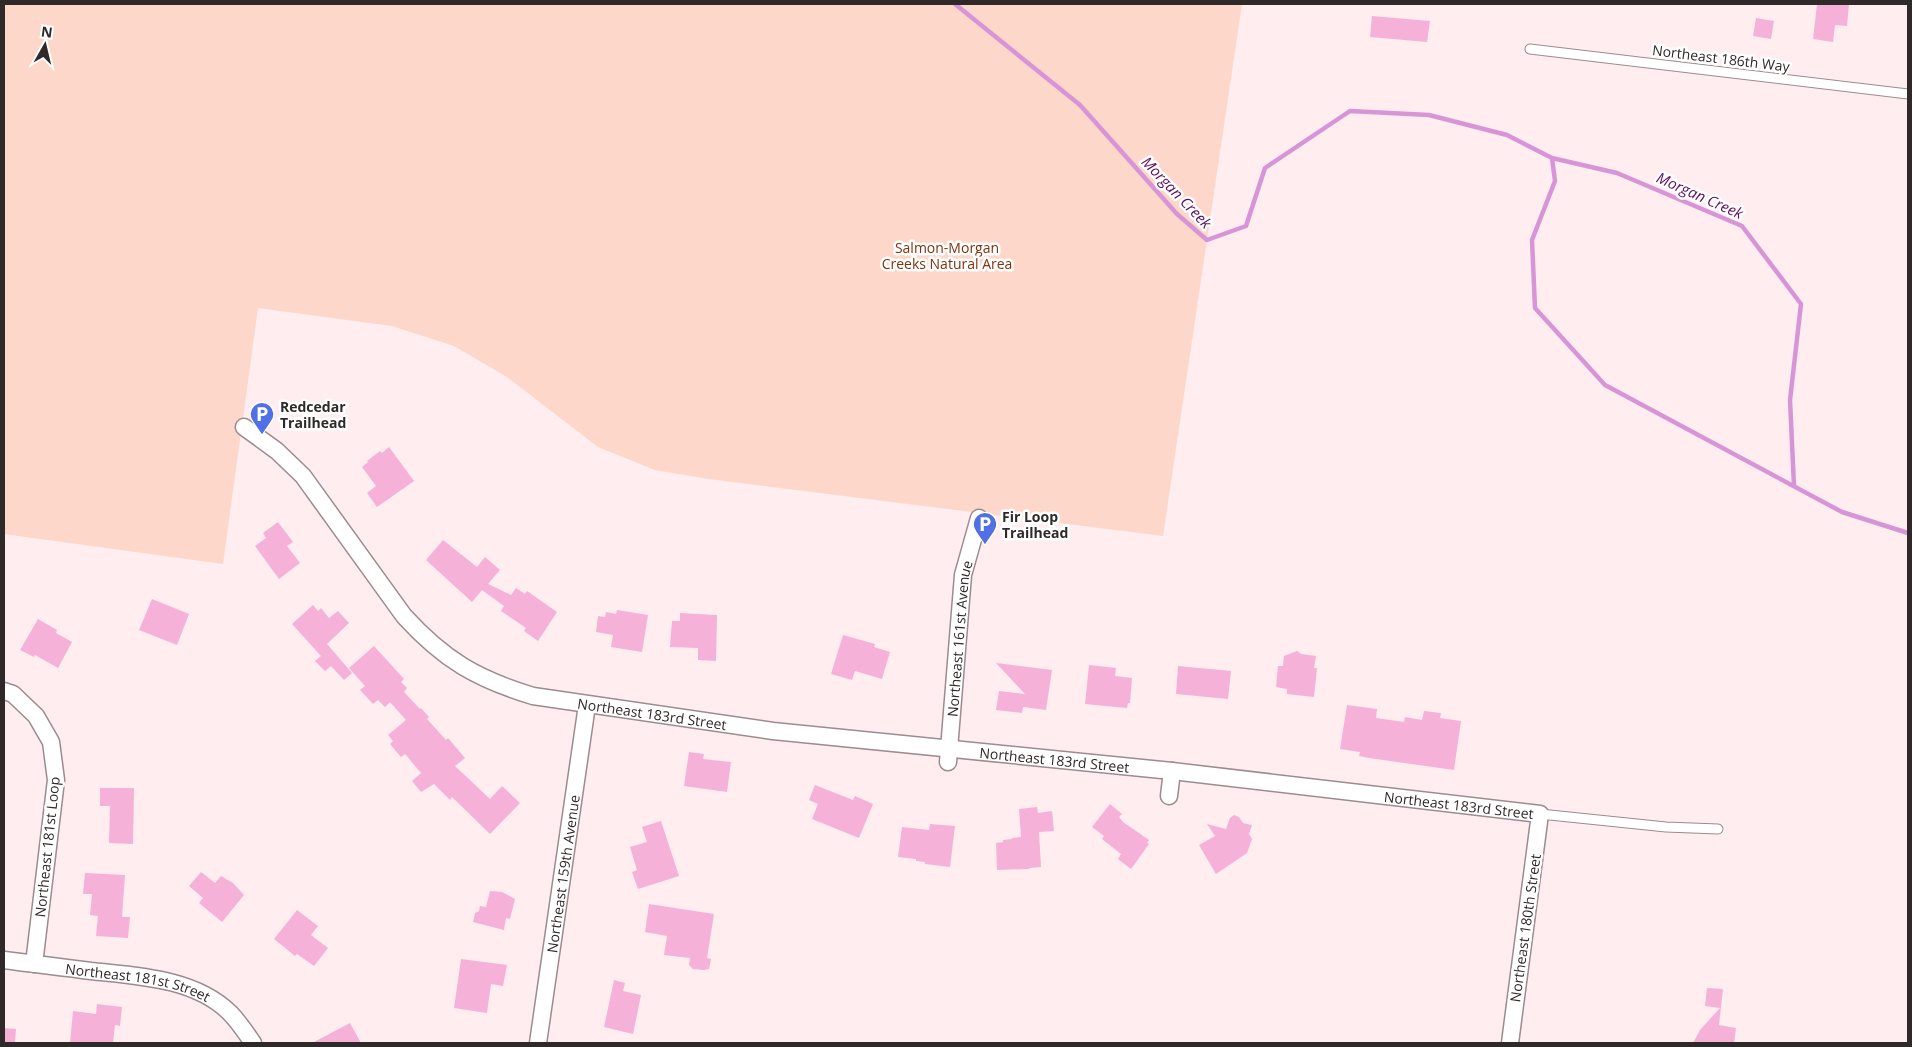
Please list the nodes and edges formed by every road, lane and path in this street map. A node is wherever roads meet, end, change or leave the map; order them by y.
1 (1530, 49) dead end
2 (1908, 94) edge
3 (244, 427) dead end
4 (979, 518) dead end
5 (4, 691) edge
6 (588, 705) junction
7 (949, 756) junction
8 (1172, 771) junction
9 (1169, 796) dead end
10 (1540, 814) junction
11 (1718, 829) dead end
12 (4, 960) edge
13 (34, 964) junction
14 (253, 1043) edge
15 (538, 1043) edge
16 (1510, 1043) edge

1 - 2 lane, Northeast 186th Way
3 - 6 street, Northeast 183rd Street
4 - 7 street, Northeast 161st Avenue
5 - 13 street, Northeast 181st Loop
6 - 7 street, Northeast 183rd Street
6 - 15 street, Northeast 159th Avenue
7 - 8 street, Northeast 183rd Street
8 - 9 street
8 - 10 street, Northeast 183rd Street
10 - 11 lane, Northeast 183rd Street
10 - 16 street, Northeast 180th Street
12 - 13 street, Northeast 181st Street
13 - 14 street, Northeast 181st Street

